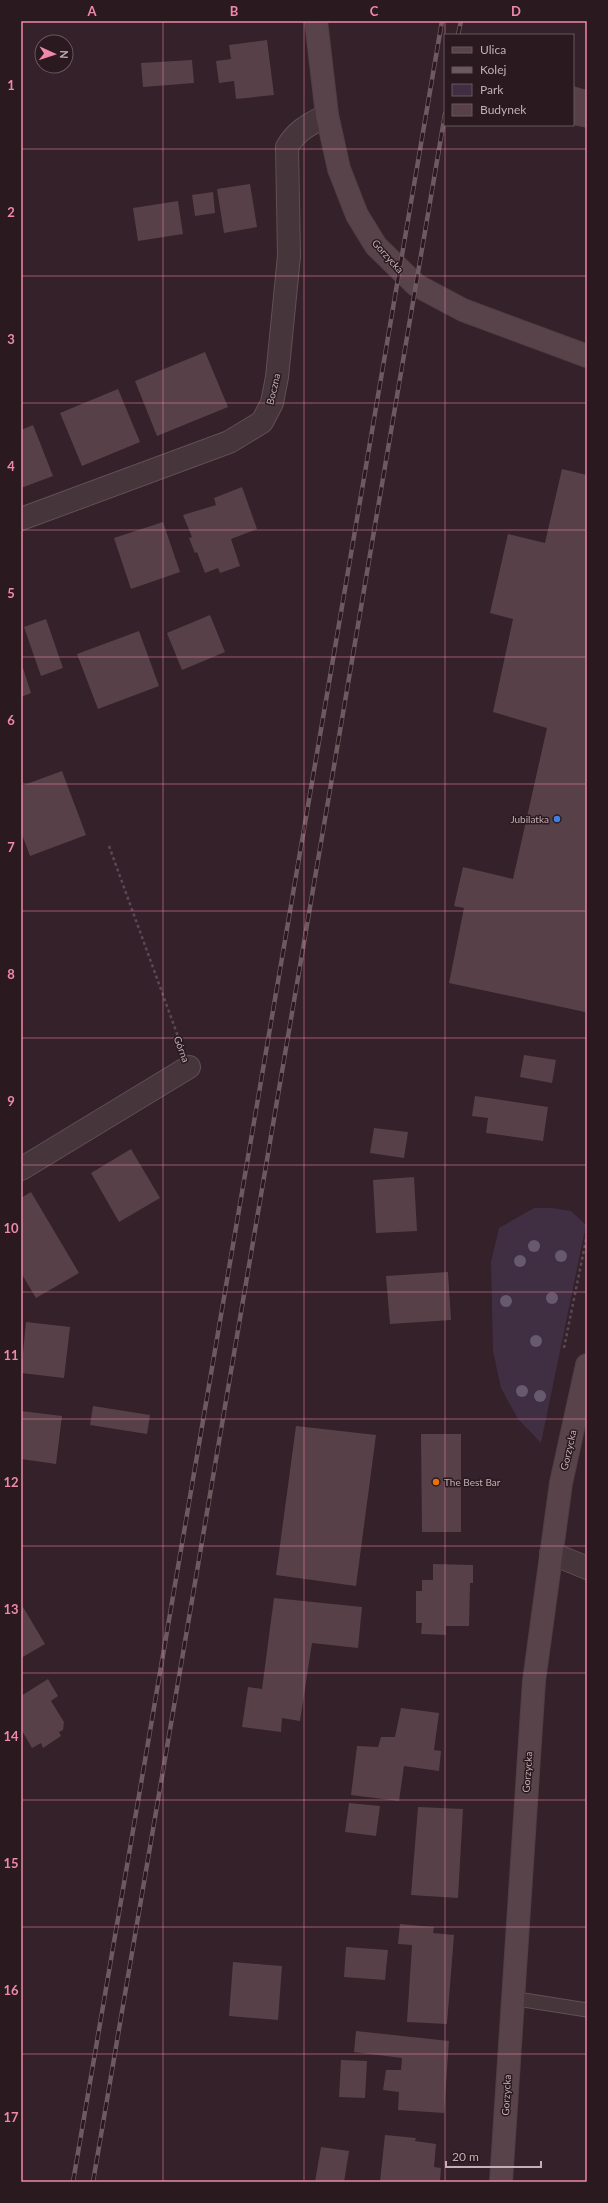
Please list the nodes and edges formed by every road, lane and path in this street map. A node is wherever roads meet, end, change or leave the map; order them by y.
1 (316, 21) edge
2 (327, 115) junction
3 (587, 356) edge
4 (21, 519) edge
5 (109, 846) dead end
6 (189, 1067) joint
7 (21, 1169) edge
8 (587, 1365) edge
9 (551, 1553) junction
10 (587, 1568) edge
11 (511, 1998) junction
12 (587, 2010) edge
13 (501, 2182) edge

1 - 2 street, Gorzycka
2 - 3 street, Gorzycka
2 - 4 street, Boczna
5 - 6 path, Górna
6 - 7 street, Górna
8 - 9 street, Gorzycka
9 - 10 street
9 - 11 street, Gorzycka
11 - 12 lane
11 - 13 street, Gorzycka

